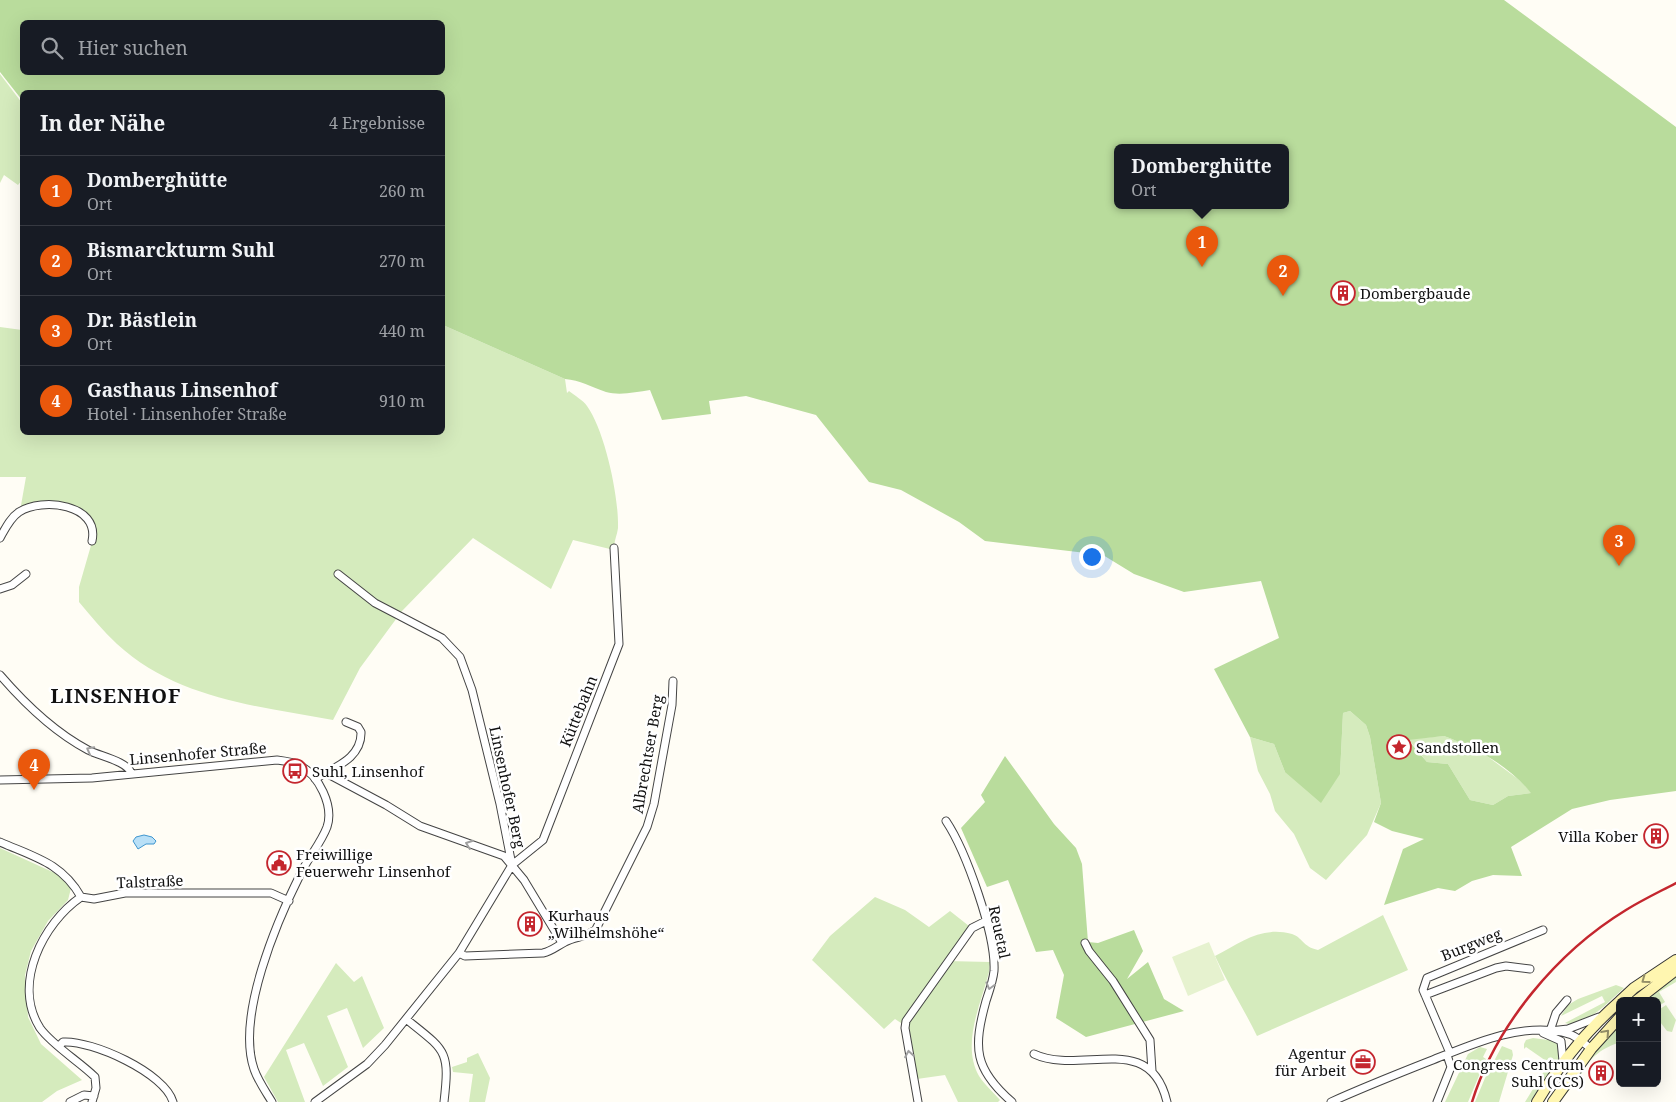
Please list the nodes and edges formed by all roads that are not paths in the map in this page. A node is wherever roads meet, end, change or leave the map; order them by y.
1 (0, 538) edge
2 (92, 541) dead end
3 (614, 548) dead end
4 (26, 574) dead end
5 (338, 574) dead end
6 (0, 589) edge
7 (0, 676) edge
8 (673, 681) dead end
9 (346, 722) dead end
10 (131, 773) junction
11 (326, 773) junction
12 (0, 780) edge
13 (316, 780) junction
14 (946, 820) dead end
15 (0, 842) edge
16 (512, 865) junction
17 (81, 897) junction
18 (289, 900) junction
19 (986, 921) junction
20 (1543, 930) dead end
21 (562, 943) junction
22 (1085, 943) dead end
23 (459, 953) junction
24 (1675, 962) edge
25 (1530, 968) dead end
26 (1425, 995) junction
27 (1624, 997) edge
28 (1640, 997) edge
29 (1566, 1000) dead end
30 (1616, 1004) edge
31 (1604, 1015) junction
32 (406, 1019) junction
33 (1616, 1022) edge
34 (1550, 1031) junction
35 (1533, 1032) junction
36 (1580, 1039) junction
37 (60, 1046) junction
38 (1592, 1049) junction
39 (1034, 1054) dead end
40 (1449, 1054) junction
41 (1564, 1061) junction
42 (1152, 1071) junction
43 (93, 1099) edge
44 (70, 1102) edge
45 (174, 1102) edge
46 (272, 1102) edge
47 (315, 1102) edge
48 (444, 1102) edge
49 (918, 1102) edge
50 (1012, 1102) edge
51 (1168, 1102) edge
52 (1331, 1102) edge
53 (1437, 1102) edge
54 (1537, 1102) edge
55 (1553, 1102) edge

1 - 2 street
3 - 16 street, Küttebahn
4 - 6 street
5 - 16 street, Linsenhofer Berg
10 -> 7 street
8 - 21 street, Albrechtser Berg
9 - 11 street
10 - 12 street, Linsenhofer Straße
10 - 13 street, Linsenhofer Straße
11 - 13 street
16 -> 11 street, Linsenhofer Berg
13 - 18 street, Linsenhofer Straße
14 - 19 street, Reuetal
15 - 17 street
16 - 21 street
16 - 23 street
17 - 18 street, Talstraße
17 - 37 street
18 - 46 street, Linsenhofer Straße
49 -> 19 street
19 -> 50 street, Reuetal
20 - 26 street, Burgweg
21 - 23 street, Albrechtser Berg
22 - 42 street
23 - 32 street
24 -> 27 main road
24 - 28 main road
25 - 26 street, Burgweg
26 - 40 street
29 - 34 street
30 - 31 main road
31 - 34 street
31 - 36 main road
32 - 47 street
32 - 48 street
38 -> 33 main road
34 - 35 street
34 - 36 street
35 - 40 street
35 - 41 street
36 - 38 street
36 - 41 main road
37 - 43 street
37 - 45 street
38 - 55 main road
39 - 42 street
40 - 52 street
40 - 53 street
41 - 54 main road
42 - 51 street
43 - 44 street

